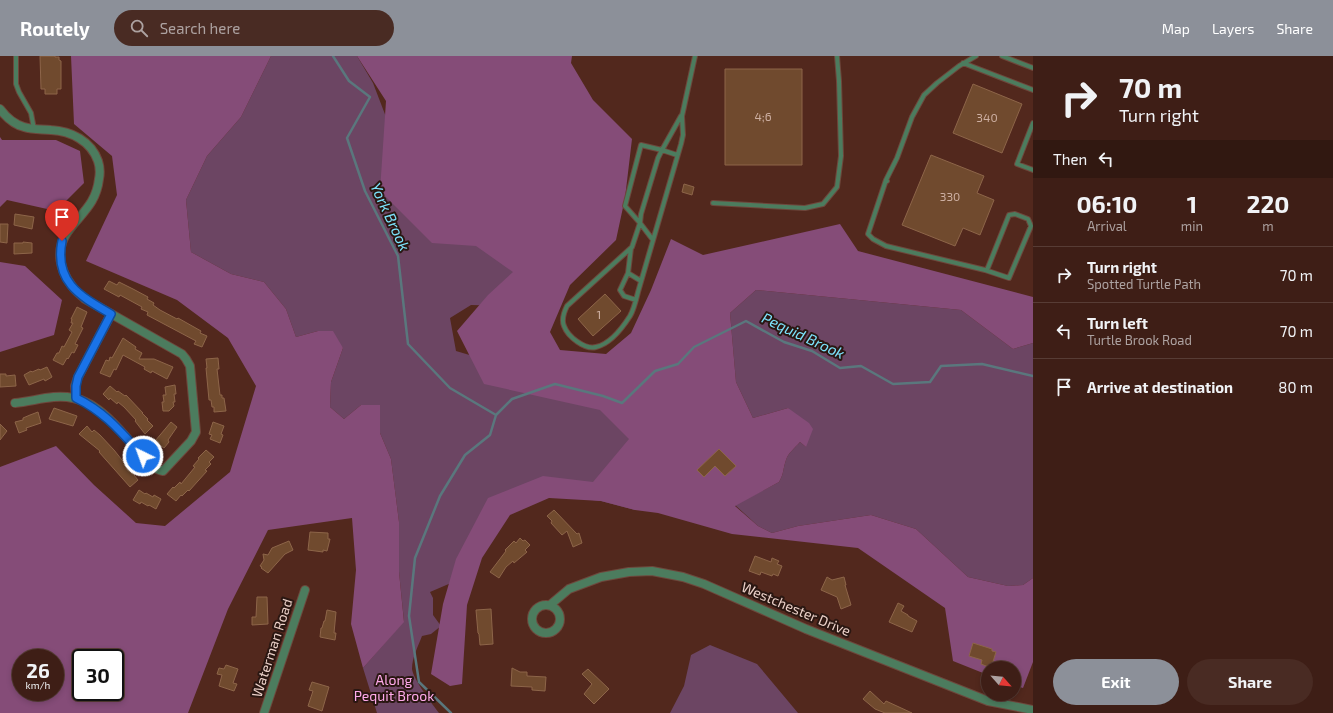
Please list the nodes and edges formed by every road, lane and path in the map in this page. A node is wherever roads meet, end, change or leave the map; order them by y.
1 (16, 56) edge
2 (695, 56) edge
3 (836, 56) edge
4 (976, 56) edge
5 (1002, 56) edge
6 (963, 64) junction
7 (1033, 68) edge
8 (1033, 90) edge
9 (0, 109) edge
10 (682, 116) junction
11 (1033, 123) edge
12 (34, 129) junction
13 (662, 150) junction
14 (678, 155) junction
15 (1033, 170) edge
16 (714, 203) dead end
17 (640, 223) junction
18 (653, 240) junction
19 (632, 247) junction
20 (987, 270) junction
21 (628, 273) junction
22 (641, 281) junction
23 (636, 300) junction
24 (111, 314) junction
25 (76, 398) junction
26 (15, 402) dead end
27 (305, 590) dead end
28 (550, 605) dead end
29 (1033, 710) edge
30 (264, 713) edge

1 - 12 lane
2 - 10 lane
3 - 16 lane
4 - 6 lane
5 - 7 lane
6 - 8 lane
6 - 20 lane
9 - 12 street
10 - 13 lane
10 - 14 lane
11 - 15 lane
12 - 24 street
13 - 14 lane
13 - 17 lane
13 - 17 lane
14 - 18 lane
17 - 18 lane
17 - 19 lane
18 - 22 lane
19 - 21 lane
19 - 23 lane
20 - 20 lane
21 - 22 lane
21 - 23 lane
22 - 23 lane
24 - 25 street
24 - 25 street
25 - 26 street
27 - 30 street, Waterman Road
28 - 29 street, Westchester Drive

